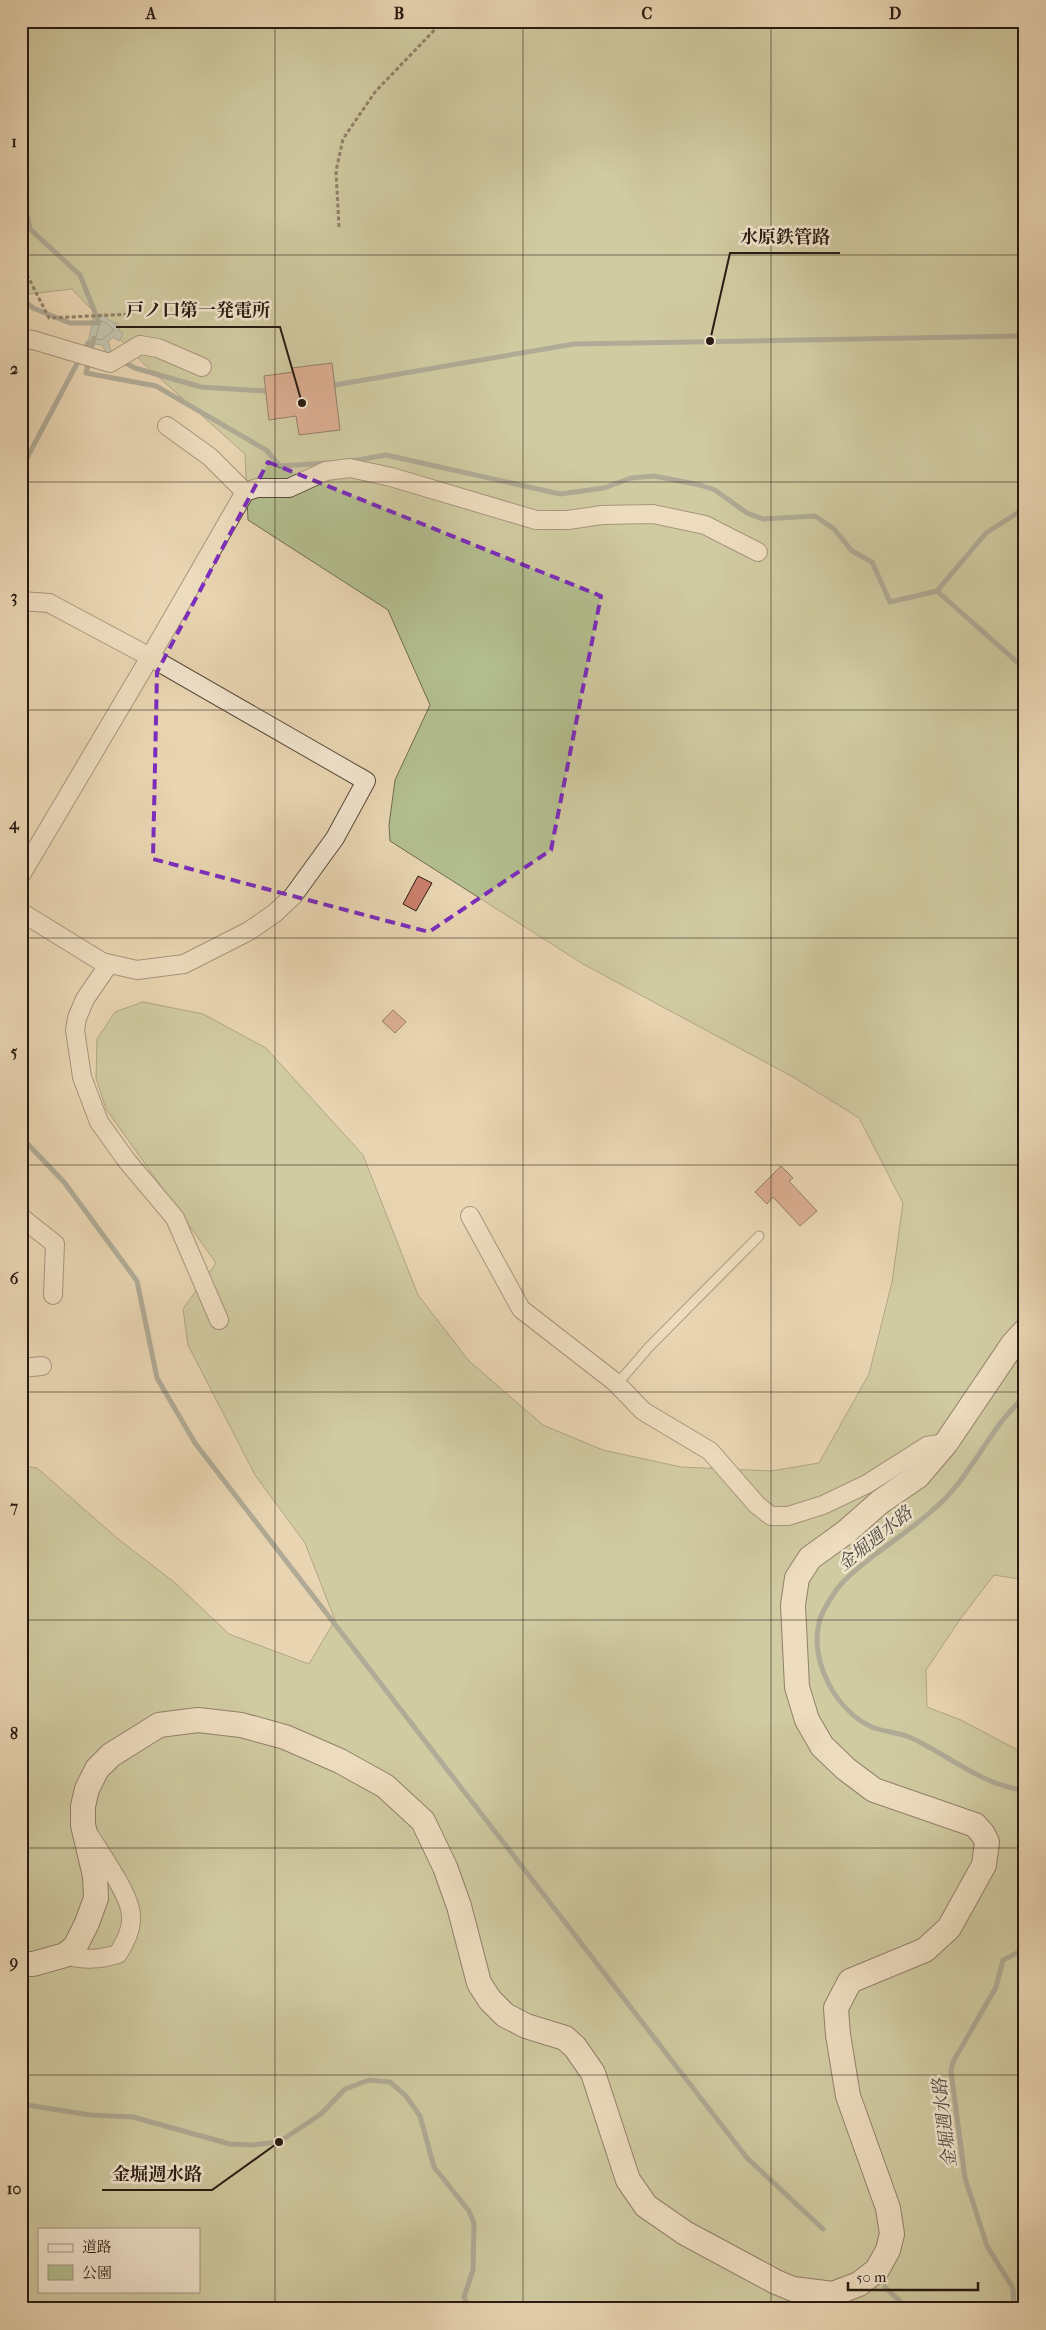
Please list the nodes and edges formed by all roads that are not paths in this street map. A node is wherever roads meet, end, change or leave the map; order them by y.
1 (21, 339) edge
2 (202, 366) dead end
3 (167, 426) dead end
4 (245, 492) junction
5 (758, 552) dead end
6 (21, 602) edge
7 (150, 657) junction
8 (21, 875) edge
9 (21, 912) edge
10 (110, 964) junction
11 (470, 1216) dead end
12 (21, 1217) edge
13 (759, 1236) dead end
14 (54, 1295) dead end
15 (219, 1320) dead end
16 (1025, 1331) edge
17 (42, 1366) dead end
18 (21, 1368) edge
19 (615, 1382) junction
20 (946, 1443) junction
21 (83, 1825) junction
22 (65, 1955) junction
23 (21, 1964) edge

1 - 2 street
3 - 4 street
4 - 5 street
4 - 7 street
6 - 7 street
7 - 8 street
7 - 10 street
9 - 10 street
10 - 15 street
11 - 19 street
12 - 14 street
13 - 19 lane
16 - 20 street
17 - 18 street
19 - 20 street
20 - 21 street
21 - 22 street
21 - 22 street
22 - 23 street

